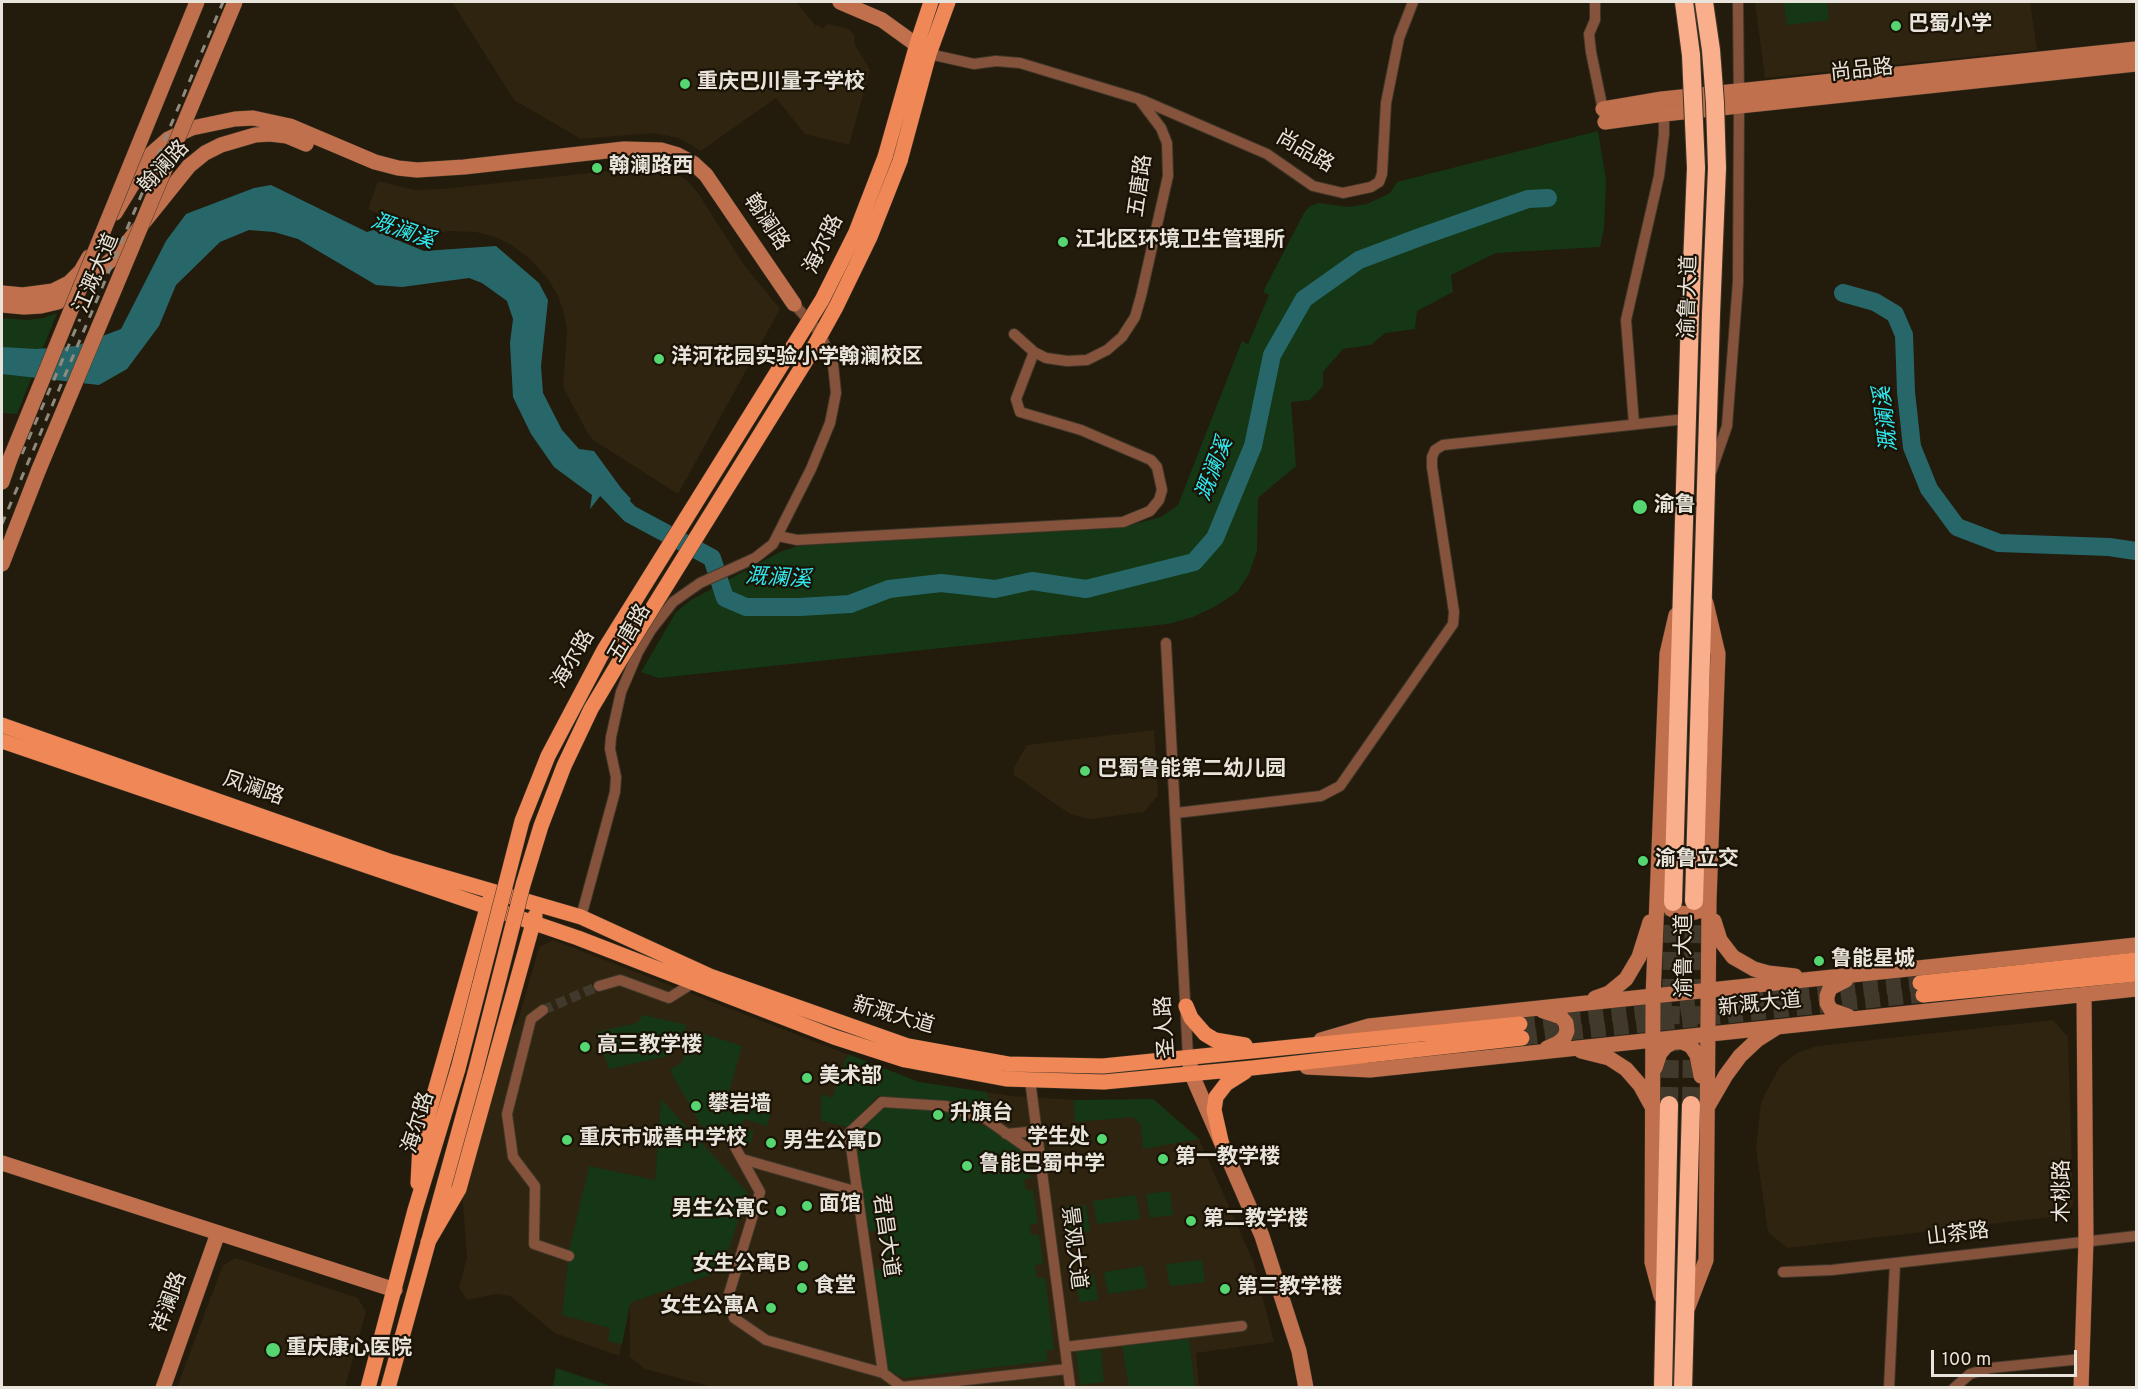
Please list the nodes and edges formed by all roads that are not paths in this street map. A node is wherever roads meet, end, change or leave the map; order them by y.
1 (198, 2) edge
2 (235, 2) edge
3 (840, 2) edge
4 (931, 2) edge
5 (948, 2) edge
6 (1413, 2) edge
7 (1595, 2) edge
8 (1684, 2) edge
9 (1704, 2) edge
10 (1738, 2) edge
11 (866, 6) edge
12 (917, 44) junction
13 (2136, 49) edge
14 (929, 54) junction
15 (2136, 64) edge
16 (1139, 99) junction
17 (1739, 99) junction
18 (1664, 114) junction
19 (1604, 115) junction
20 (893, 159) junction
21 (2, 293) edge
22 (2, 304) edge
23 (794, 304) junction
24 (1014, 334) dead end
25 (1034, 352) junction
26 (1686, 419) junction
27 (1634, 424) junction
28 (2, 482) edge
29 (1707, 484) junction
30 (778, 536) junction
31 (2, 564) edge
32 (1681, 595) junction
33 (1166, 643) dead end
34 (2, 725) edge
35 (2, 741) edge
36 (1176, 813) junction
37 (1658, 887) junction
38 (492, 890) junction
39 (1702, 901) junction
40 (1673, 902) tunnel mouth
41 (538, 904) junction
42 (487, 908) junction
43 (581, 917) junction
44 (533, 924) junction
45 (2136, 945) edge
46 (2136, 960) edge
47 (2136, 974) edge
48 (1863, 975) junction
49 (1828, 979) junction
50 (693, 983) junction
51 (599, 986) tunnel mouth
52 (2136, 989) edge
53 (1709, 992) junction
54 (2084, 994) junction
55 (1653, 997) junction
56 (1573, 1005) junction
57 (1186, 1006) junction
58 (1532, 1009) junction
59 (543, 1010) tunnel mouth
60 (1858, 1017) junction
61 (1780, 1025) junction
62 (1708, 1033) junction
63 (1652, 1039) junction
64 (1305, 1044) junction
65 (1266, 1048) junction
66 (1563, 1048) junction
67 (1538, 1051) junction
68 (1188, 1057) junction
69 (1280, 1065) junction
70 (1252, 1068) junction
71 (1192, 1075) junction
72 (1652, 1076) junction
73 (1030, 1080) junction
74 (1660, 1105) junction
75 (1699, 1107) junction
76 (1037, 1131) junction
77 (1006, 1134) junction
78 (730, 1138) dead end
79 (1221, 1141) junction
80 (1040, 1157) junction
81 (742, 1159) junction
82 (2, 1163) edge
83 (858, 1192) junction
84 (416, 1210) junction
85 (218, 1233) junction
86 (2136, 1236) edge
87 (2086, 1241) junction
88 (428, 1242) junction
89 (569, 1256) dead end
90 (1895, 1263) junction
91 (1783, 1272) dead end
92 (395, 1290) junction
93 (1242, 1326) dead end
94 (1065, 1347) junction
95 (2082, 1359) junction
96 (1067, 1369) junction
97 (883, 1373) junction
98 (1070, 1386) dead end
99 (163, 1388) edge
100 (368, 1388) edge
101 (388, 1388) edge
102 (1306, 1388) edge
103 (1663, 1388) edge
104 (1683, 1388) edge
105 (1889, 1388) edge
106 (1953, 1388) edge
107 (2081, 1388) edge

1 - 28 street, 江溉大道, bridge
2 - 31 street, 江溉大道, bridge
3 - 11 street
4 - 12 main road, 海尔路
5 - 14 main road, 海尔路
6 - 16 street, 尚品路
7 - 19 street
8 - 26 highway, 渝鲁大道, bridge
9 - 29 highway, 渝鲁大道, bridge
10 - 17 street
11 - 12 street
12 - 14 street
12 - 20 main road, 海尔路
13 - 17 street, 尚品路
14 - 16 street
14 - 20 main road, 海尔路
15 - 17 street, 尚品路
16 - 25 street, 五唐路
17 - 18 street, 尚品路
17 - 19 street, 尚品路
17 - 29 street
18 - 19 street, 尚品路
18 - 27 street
20 - 84 main road, 海尔路, bridge
20 - 88 main road, 海尔路, bridge
21 - 23 street, 翰澜路
22 - 23 street, 翰澜路
23 - 30 street, 五唐路
24 - 25 street, 五唐路
25 - 30 street
26 - 27 street
26 - 32 highway, 渝鲁大道
27 - 36 street
29 - 39 highway, 渝鲁大道
30 - 43 street, 五唐路
32 - 37 street, 渝鲁大道
32 - 40 highway, 渝鲁大道
33 - 36 street, 圣人路
34 - 38 main road, 凤澜路
35 - 42 main road, 凤澜路
36 - 57 street, 圣人路
37 - 39 street
37 - 55 street, 渝鲁大道
37 - 56 street
38 - 41 main road, 新溉大道
38 - 42 main road
39 - 49 street
39 - 53 street, 渝鲁大道
41 - 43 main road, 新溉大道
41 - 44 main road
42 - 44 main road, 新溉大道
42 - 84 main road
43 - 68 main road, 新溉大道
44 - 50 main road, 新溉大道
44 - 88 main road
45 - 48 street, 新溉大道
46 - 47 main road
48 - 49 street, 新溉大道
48 - 60 street
49 - 53 street, 新溉大道
50 - 51 street
50 - 73 main road, 新溉大道
52 - 54 street, 新溉大道
53 - 55 street, 新溉大道
53 - 62 street, 渝鲁大道
54 - 60 street, 新溉大道
54 - 87 street, 木桃路
55 - 56 street, 新溉大道
55 - 63 street, 渝鲁大道
56 - 58 street, 新溉大道
57 - 65 main road
57 - 68 street, 圣人路
58 - 64 street, 新溉大道
58 - 67 street
59 - 89 street
60 - 61 street, 新溉大道
61 - 62 street, 新溉大道
61 - 75 street
62 - 63 street, 新溉大道
62 - 75 street, 渝鲁大道
63 - 66 street, 新溉大道
63 - 72 street, 渝鲁大道
64 - 65 main road, 新溉大道
64 - 69 main road, 新溉大道
65 - 68 main road, 新溉大道
66 - 67 street, 新溉大道
66 - 74 street
67 - 69 street, 新溉大道
68 - 71 street, 圣人路
69 - 70 main road, 新溉大道
70 - 71 main road, 新溉大道
70 - 79 main road
71 - 73 main road, 新溉大道
71 - 79 street, 圣人路
72 - 74 street, 渝鲁大道
72 - 75 street
73 - 76 street, 景观大道
74 - 103 highway, 渝鲁大道
75 - 104 highway, 渝鲁大道
76 - 77 street
76 - 80 street, 景观大道
77 - 80 street, 君昌大道
77 - 83 street, 君昌大道
78 - 81 street
79 - 102 street, 圣人路
80 - 94 street, 景观大道
81 - 83 street
81 - 97 street
82 - 85 street
83 - 97 street, 君昌大道
84 - 92 main road, 海尔路
85 - 92 street
85 - 99 street, 祥澜路
86 - 87 street, 山茶路
87 - 90 street, 山茶路
87 - 95 street, 木桃路
88 - 101 main road, 海尔路
90 - 91 street, 山茶路
90 - 105 street
92 - 100 main road, 海尔路
93 - 94 street
94 - 96 street, 景观大道
95 - 106 street
95 - 107 street, 木桃路
96 - 97 street
96 - 98 street, 景观大道

